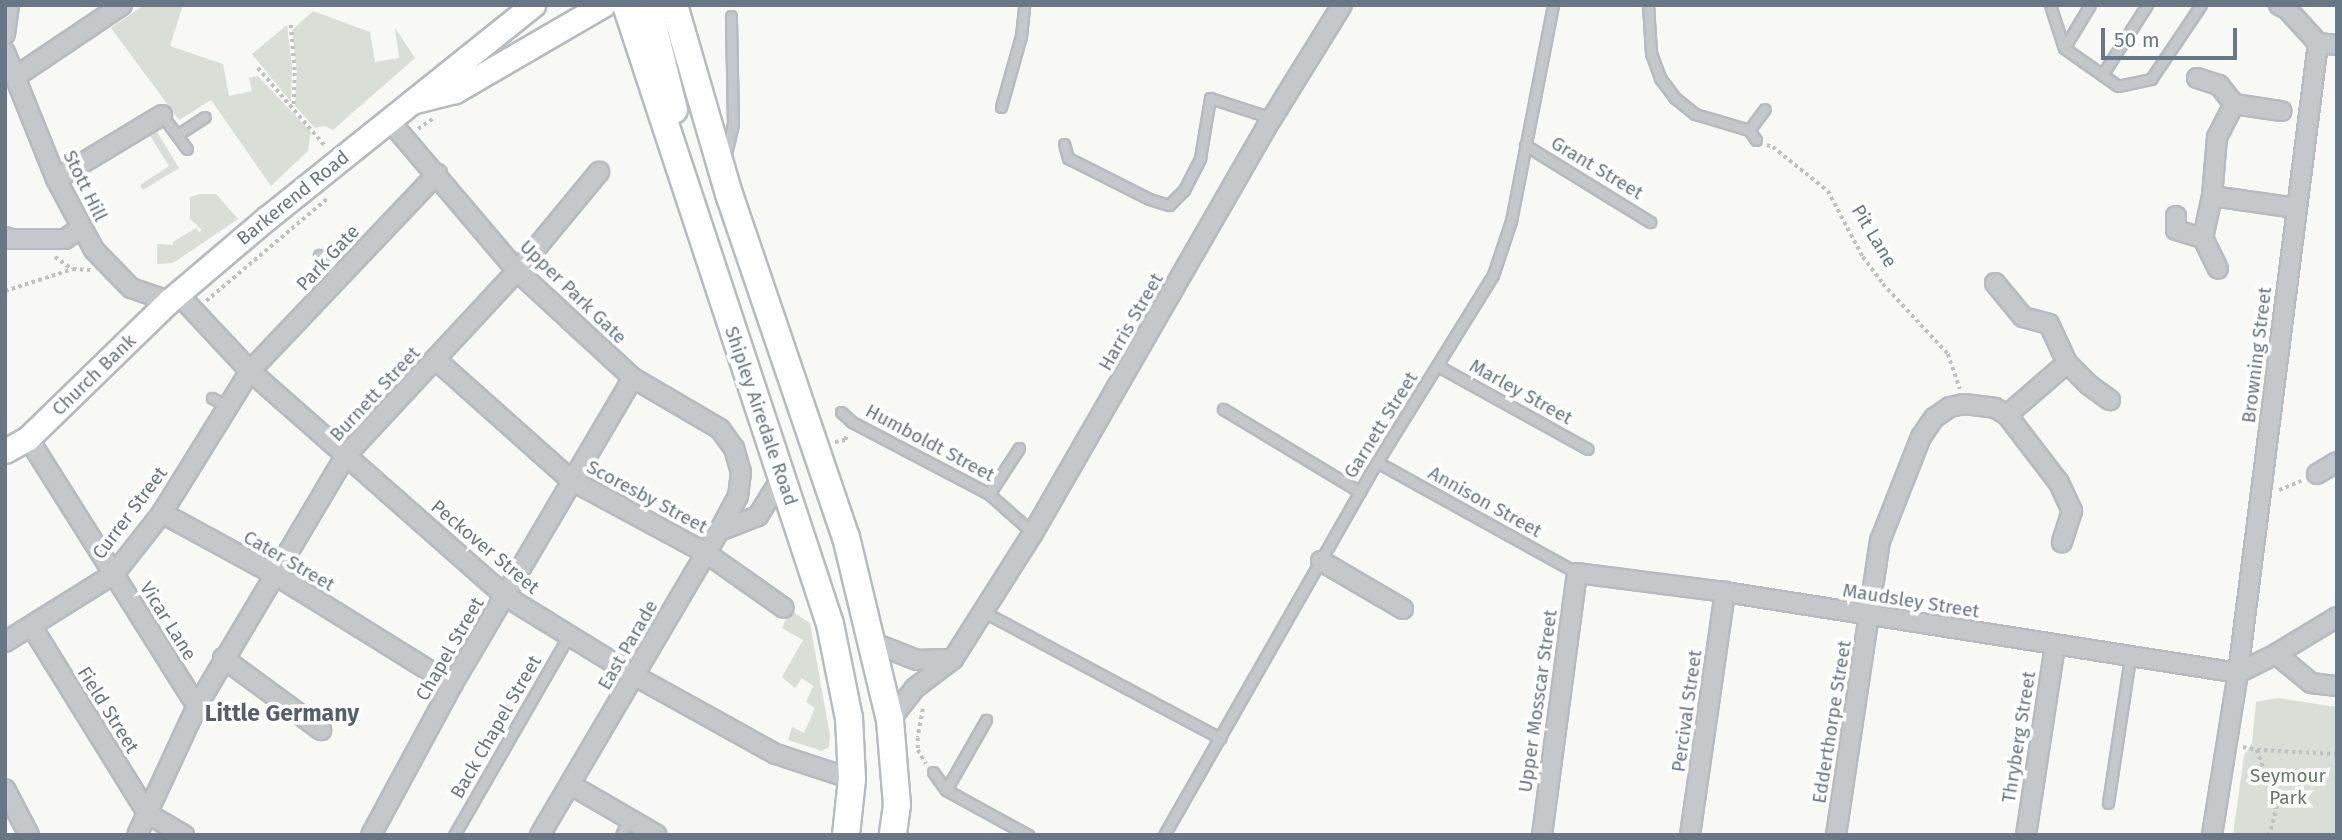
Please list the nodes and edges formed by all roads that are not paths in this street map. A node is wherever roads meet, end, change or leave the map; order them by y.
1 (9, 5) edge
2 (122, 5) edge
3 (603, 5) edge
4 (626, 5) edge
5 (648, 5) edge
6 (674, 5) edge
7 (1024, 5) edge
8 (1342, 5) edge
9 (1553, 5) edge
10 (1648, 5) edge
11 (2050, 5) edge
12 (2090, 5) edge
13 (2147, 5) edge
14 (2201, 5) edge
15 (2285, 6) edge
16 (523, 7) edge
17 (730, 16) dead end
18 (5, 34) edge
19 (2318, 43) junction
20 (2337, 45) edge
21 (2064, 48) junction
22 (5, 52) edge
23 (2102, 75) junction
24 (15, 77) junction
25 (2197, 78) dead end
26 (408, 103) junction
27 (2234, 104) junction
28 (1001, 107) dead end
29 (1765, 109) dead end
30 (2281, 111) dead end
31 (162, 115) joint
32 (205, 117) dead end
33 (1272, 118) junction
34 (389, 120) junction
35 (1749, 130) junction
36 (177, 135) junction
37 (1756, 140) road end
38 (1064, 144) dead end
39 (1525, 145) junction
40 (187, 149) dead end
41 (722, 171) junction
42 (599, 172) dead end
43 (437, 174) junction
44 (57, 179) junction
45 (2212, 196) junction
46 (2296, 208) junction
47 (2176, 215) dead end
48 (1650, 222) dead end
49 (81, 228) junction
50 (5, 237) edge
51 (2203, 238) junction
52 (705, 248) junction
53 (319, 255) dead end
54 (2218, 269) dead end
55 (517, 271) junction
56 (339, 278) junction
57 (1994, 283) dead end
58 (174, 298) junction
59 (435, 359) junction
60 (2067, 363) junction
61 (1438, 366) junction
62 (250, 371) junction
63 (633, 379) junction
64 (2110, 400) dead end
65 (1223, 410) dead end
66 (841, 412) dead end
67 (2007, 415) junction
68 (28, 438) junction
69 (1019, 448) dead end
70 (1588, 449) dead end
71 (5, 451) edge
72 (346, 455) junction
73 (1377, 462) junction
74 (2337, 462) edge
75 (741, 472) joint
76 (2317, 474) road end
77 (782, 477) junction
78 (571, 480) junction
79 (1360, 492) junction
80 (989, 494) junction
81 (162, 513) junction
82 (719, 531) junction
83 (1034, 533) junction
84 (2062, 542) dead end
85 (706, 553) junction
86 (1321, 561) junction
87 (1577, 573) junction
88 (114, 574) junction
89 (274, 574) junction
90 (1725, 593) junction
91 (505, 596) junction
92 (784, 608) dead end
93 (1403, 609) dead end
94 (984, 612) junction
95 (1870, 615) junction
96 (2337, 617) edge
97 (32, 627) junction
98 (568, 637) junction
99 (5, 642) edge
100 (871, 642) junction
101 (2054, 645) junction
102 (2276, 654) junction
103 (223, 658) junction
104 (2130, 658) junction
105 (953, 659) junction
106 (2238, 673) junction
107 (635, 676) junction
108 (2337, 687) edge
109 (450, 690) junction
110 (197, 706) junction
111 (890, 720) junction
112 (986, 720) dead end
113 (321, 730) dead end
114 (1220, 738) junction
115 (933, 772) road end
116 (852, 779) junction
117 (571, 785) junction
118 (5, 789) edge
119 (946, 790) junction
120 (2108, 803) dead end
121 (897, 805) junction
122 (148, 814) junction
123 (629, 818) junction
124 (1017, 832) edge
125 (29, 835) edge
126 (137, 835) edge
127 (184, 835) edge
128 (371, 835) edge
129 (454, 835) edge
130 (540, 835) edge
131 (621, 835) edge
132 (657, 835) edge
133 (846, 835) edge
134 (894, 835) edge
135 (906, 835) edge
136 (1028, 835) edge
137 (1164, 835) edge
138 (1542, 835) edge
139 (1690, 835) edge
140 (1836, 835) edge
141 (2026, 835) edge
142 (2212, 835) edge

1 - 18 street
2 - 24 street
3 - 26 street, Barkerend Road
4 - 52 main road, Shipley Airedale Road
5 - 52 main road
6 - 41 main road, Shipley Airedale Road
7 - 28 lane
8 - 33 street, Harris Street
9 - 39 lane, Garnett Street
10 - 35 lane
11 - 21 lane
12 - 21 lane
13 - 23 lane
14 - 23 lane
15 - 19 street
16 - 26 street, Barkerend Road
17 - 41 lane
19 - 20 street
19 - 46 street, Browning Street
21 - 23 lane
22 - 24 street, Stott Hill
24 - 44 street, Stott Hill
25 - 27 street
26 - 34 street, Barkerend Road
27 - 30 street
27 - 45 street
29 - 35 lane
31 - 36 lane
31 - 44 street
32 - 36 lane
33 - 38 lane
33 - 83 street, Harris Street
34 - 43 street, Upper Park Gate
34 - 58 street, Barkerend Road
35 - 37 lane
36 - 40 lane
39 - 48 lane, Grant Street
39 - 61 lane, Garnett Street
41 - 100 main road, Shipley Airedale Road
42 - 55 street, Burnett Street
43 - 55 street, Upper Park Gate
43 - 56 street, Park Gate
44 - 49 street, Stott Hill
45 - 46 street
45 - 51 street
46 - 106 street, Browning Street
47 - 51 street
49 - 50 street
49 - 58 street, Stott Hill
51 - 54 street
52 - 77 main road, Shipley Airedale Road
53 - 56 lane
55 - 59 street, Burnett Street
55 - 63 street, Upper Park Gate
56 - 62 street, Park Gate
57 - 60 street
58 - 62 street, Peckover Street
58 - 68 street, Church Bank
59 - 72 street, Burnett Street
59 - 78 street, Scoresby Street
60 - 64 street
60 - 67 street
61 - 70 lane, Marley Street
61 - 73 lane, Garnett Street
62 - 72 street, Peckover Street
62 - 81 street, Currer Street
63 - 75 street, Upper Park Gate
63 - 78 street, Chapel Street
65 - 79 lane
66 - 80 lane, Humboldt Street
67 - 84 street
67 - 95 street, Edderthorpe Street
68 - 71 street, Church Bank
68 - 88 street, Vicar Lane
69 - 80 lane
72 - 89 street, Burnett Street
72 - 91 street, Peckover Street
73 - 79 lane, Garnett Street
73 - 87 lane, Annison Street
74 - 76 street
75 - 82 street, East Parade
77 - 82 street
77 - 116 main road, Shipley Airedale Road
78 - 85 street, Scoresby Street
78 - 91 street, Chapel Street
79 - 86 lane, Garnett Street
80 - 83 lane, Humboldt Street
81 - 88 street, Currer Street
81 - 89 street, Cater Street
82 - 85 street, East Parade
83 - 94 street, Harris Street
85 - 92 street, Scoresby Street
85 - 107 street, East Parade
86 - 93 street
86 - 114 lane, Garnett Street
87 - 90 street, Maudsley Street
87 - 138 street, Upper Mosscar Street
88 - 97 street, Currer Street
88 - 110 street, Vicar Lane
89 - 103 street, Burnett Street
89 - 109 street, Cater Street
90 - 95 street, Maudsley Street
90 - 139 street, Percival Street
91 - 98 street, Peckover Street
91 - 109 street, Chapel Street
94 - 105 street, Harris Street
94 - 114 lane
95 - 101 street, Maudsley Street
95 - 140 street, Edderthorpe Street
96 - 102 street
97 - 99 street, Currer Street
97 - 122 street, Field Street
98 - 107 street, Peckover Street
98 - 129 lane, Back Chapel Street
100 - 105 street
100 - 111 main road, Shipley Airedale Road
101 - 104 street, Maudsley Street
101 - 141 street, Thryberg Street
102 - 106 street
102 - 108 street
103 - 110 street, Burnett Street
103 - 113 street
104 - 106 street, Maudsley Street
104 - 120 lane
105 - 111 street, Harris Street
106 - 142 street, Browning Street
107 - 116 street, Peckover Street
107 - 117 street, East Parade
109 - 128 street, Chapel Street
110 - 122 street
111 - 121 main road, Shipley Airedale Road
112 - 119 lane
114 - 137 lane, Garnett Street
115 - 119 lane
116 - 133 main road, Shipley Airedale Road
117 - 123 street
117 - 130 street, East Parade
118 - 125 street
119 - 124 lane
121 - 134 main road, Shipley Airedale Road
121 - 135 main road
122 - 126 street
122 - 127 street
123 - 131 lane
123 - 132 street
124 - 136 lane

